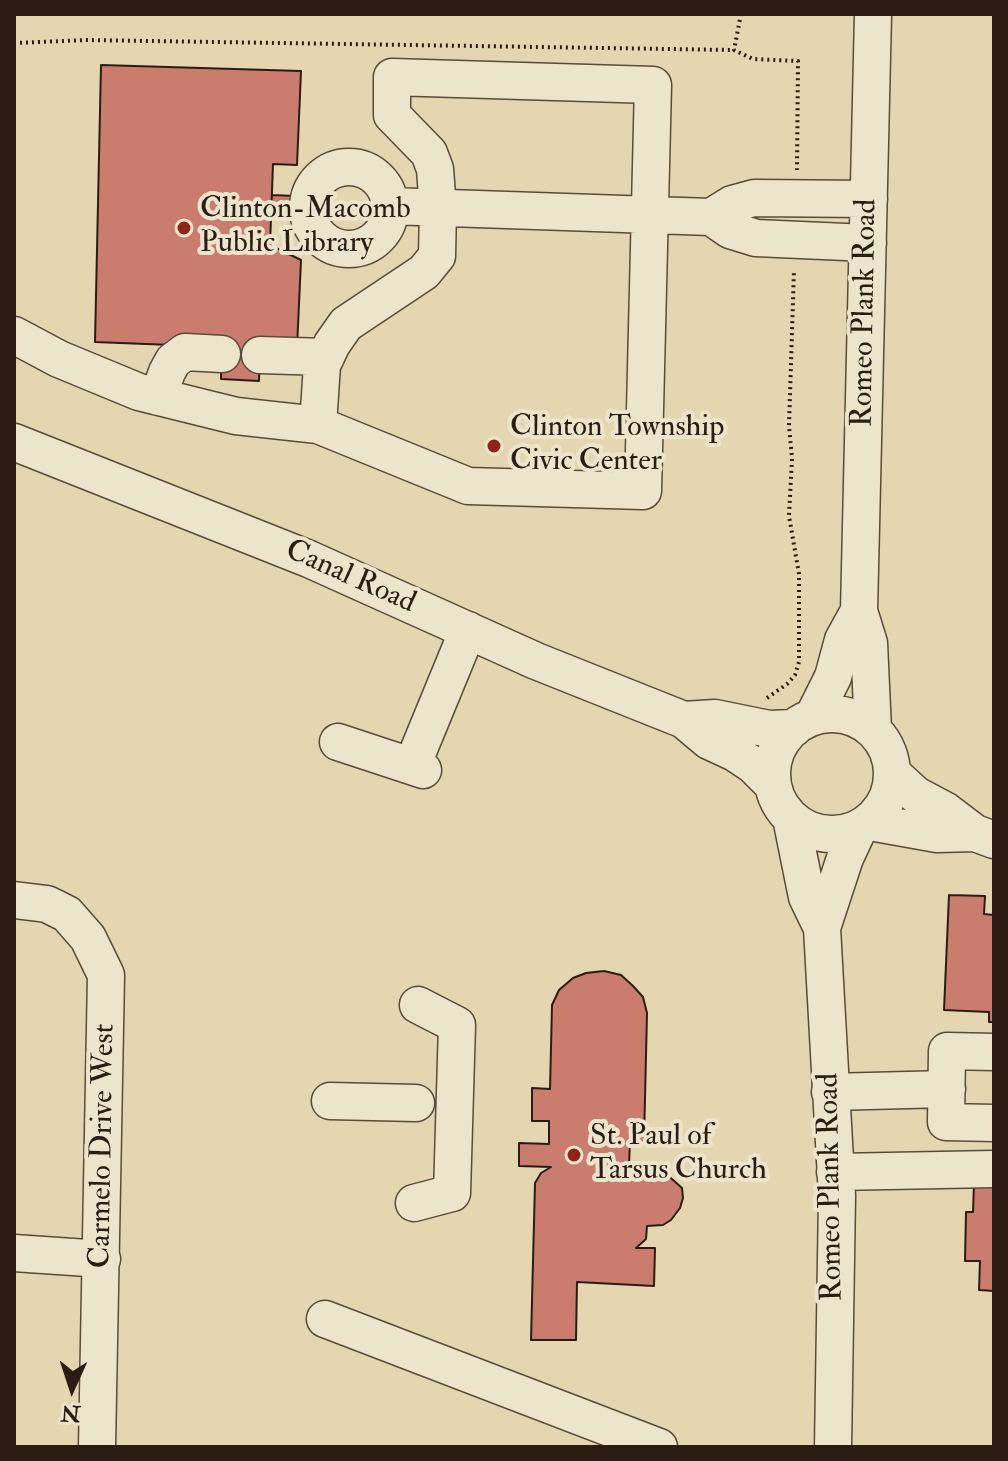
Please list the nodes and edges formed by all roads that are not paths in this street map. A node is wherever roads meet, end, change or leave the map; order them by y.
1 (873, 14) edge
2 (869, 199) junction
3 (390, 206) dead end
4 (438, 209) junction
5 (650, 216) junction
6 (711, 217) junction
7 (868, 243) junction
8 (14, 335) edge
9 (222, 354) dead end
10 (260, 355) dead end
11 (326, 357) junction
12 (158, 397) junction
13 (318, 425) junction
14 (14, 442) edge
15 (859, 611) junction
16 (468, 630) junction
17 (684, 720) junction
18 (804, 723) junction
19 (873, 730) junction
20 (338, 742) dead end
21 (892, 773) junction
22 (773, 785) junction
23 (791, 818) junction
24 (864, 825) junction
25 (984, 837) edge
26 (14, 900) edge
27 (822, 928) junction
28 (418, 1005) dead end
29 (994, 1052) edge
30 (947, 1089) junction
31 (830, 1092) junction
32 (330, 1101) dead end
33 (416, 1103) dead end
34 (994, 1123) edge
35 (994, 1169) edge
36 (835, 1172) junction
37 (414, 1203) dead end
38 (14, 1253) edge
39 (102, 1259) junction
40 (325, 1319) dead end
41 (97, 1447) edge
42 (659, 1447) edge
43 (833, 1447) edge

1 - 2 street, Romeo Plank Road
2 - 6 street
2 - 7 street, Romeo Plank Road
3 - 4 street
4 - 5 street
4 - 5 street
4 - 11 street
5 - 6 street
5 - 13 street
6 - 7 street
7 - 15 street, Romeo Plank Road
8 - 12 street
9 - 12 street
10 - 11 street
11 - 13 street
12 - 13 street
14 - 16 street, Canal Road
15 - 18 street, Romeo Plank Road
15 - 19 street, Romeo Plank Road
16 - 17 street, Canal Road
16 - 20 street
17 - 18 street, Canal Road
17 - 22 street, Canal Road
18 - 19 street
18 - 22 street
19 - 21 street
21 - 24 street
21 - 25 street
22 - 23 street
23 - 24 street
23 - 27 street, Romeo Plank Road
24 - 25 street
24 - 27 street, Romeo Plank Road
26 - 39 street, Carmelo Drive West
27 - 31 street, Romeo Plank Road
28 - 37 street
29 - 30 street
30 - 31 street
30 - 34 street
31 - 36 street, Romeo Plank Road
32 - 33 street
35 - 36 street
36 - 43 street, Romeo Plank Road
38 - 39 street
39 - 41 street, Carmelo Drive West
40 - 42 street

